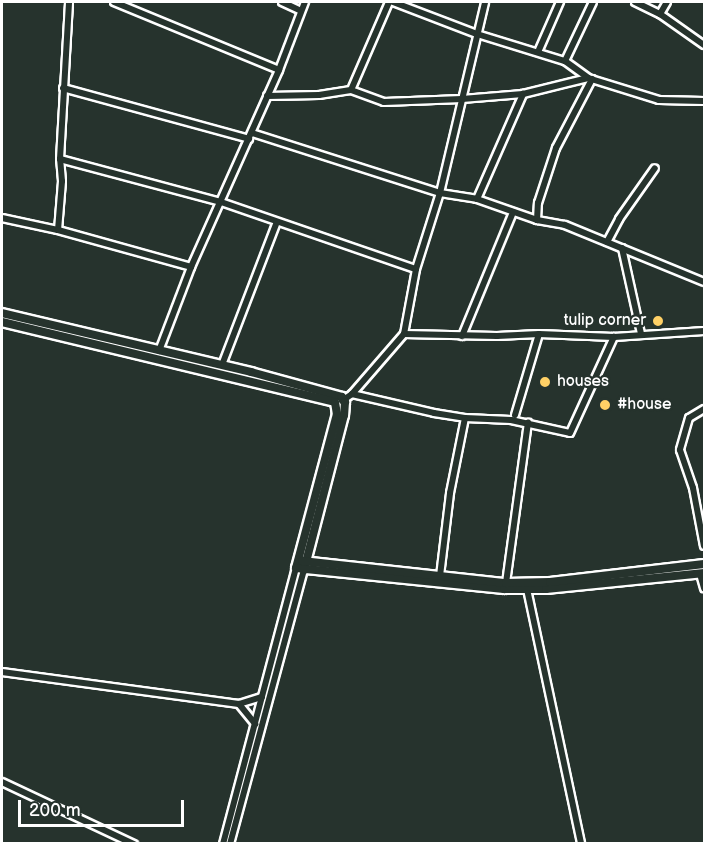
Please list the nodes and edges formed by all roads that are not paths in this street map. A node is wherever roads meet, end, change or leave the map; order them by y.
1 (69, 2) edge
2 (114, 2) edge
3 (282, 2) edge
4 (305, 2) edge
5 (391, 2) edge
6 (485, 2) edge
7 (560, 2) edge
8 (593, 2) edge
9 (636, 2) edge
10 (667, 2) edge
11 (301, 11) junction
12 (660, 14) junction
13 (477, 34) junction
14 (705, 45) edge
15 (538, 52) junction
16 (565, 61) junction
17 (279, 70) junction
18 (590, 79) junction
19 (63, 88) junction
20 (351, 90) junction
21 (523, 94) junction
22 (267, 96) junction
23 (462, 99) junction
24 (705, 101) edge
25 (251, 136) junction
26 (60, 159) junction
27 (655, 168) dead end
28 (440, 193) junction
29 (477, 200) junction
30 (221, 202) junction
31 (513, 212) junction
32 (2, 218) edge
33 (537, 220) junction
34 (277, 222) junction
35 (58, 230) junction
36 (607, 242) junction
37 (621, 248) junction
38 (191, 267) junction
39 (416, 269) junction
40 (705, 282) edge
41 (2, 313) edge
42 (2, 322) edge
43 (705, 332) edge
44 (404, 334) junction
45 (539, 334) junction
46 (641, 334) junction
47 (462, 336) junction
48 (615, 337) junction
49 (159, 351) junction
50 (177, 359) junction
51 (222, 365) junction
52 (344, 400) junction
53 (705, 409) edge
54 (514, 415) dead end
55 (465, 418) junction
56 (528, 423) junction
57 (705, 546) edge
58 (705, 564) edge
59 (301, 565) junction
60 (703, 573) edge
61 (440, 576) junction
62 (506, 583) junction
63 (705, 588) edge
64 (527, 589) junction
65 (2, 672) edge
66 (262, 697) junction
67 (238, 704) junction
68 (255, 724) junction
69 (2, 782) edge
70 (134, 843) edge
71 (223, 843) edge
72 (230, 843) edge
73 (580, 843) edge

1 - 19 street
2 - 17 street
3 - 11 street
4 - 11 street
5 - 13 street
5 - 20 street
6 - 13 street
7 - 15 street
8 - 16 street
9 - 12 street
10 - 12 street
11 - 17 street
12 - 14 street
13 - 15 street
13 - 23 street
15 - 16 street
16 - 18 street
17 - 22 street
18 - 21 street
18 - 24 street
18 - 33 street
19 - 25 street
19 - 26 street
20 - 22 street
20 - 23 street
21 - 23 street
21 - 29 street
22 - 25 street
23 - 28 street
25 - 28 street
25 - 30 street
26 - 30 street
26 - 35 street
27 - 36 street
28 - 29 street
28 - 39 street
29 - 31 street
30 - 34 street
30 - 38 street
31 - 33 street
31 - 47 street
32 - 35 street
33 - 36 street
34 - 39 street
34 - 51 street
35 - 38 street
36 - 37 street
37 - 40 street
37 - 46 street
38 - 49 street
39 - 44 street
41 - 49 street
42 - 50 street
43 - 46 street
44 - 47 street
44 - 52 street
45 - 47 street
45 - 48 street
45 - 54 street
46 - 48 street
48 - 56 street
49 - 50 street
50 - 51 street
50 - 52 street
51 - 52 street
52 - 55 street
52 - 59 street
53 - 57 street
55 - 56 street
55 - 61 street
56 - 62 street
58 - 62 street
59 - 61 street
59 - 64 street
59 - 66 street
59 - 72 street
60 - 63 street
60 - 64 street
61 - 62 street
64 - 73 street
65 - 67 street
66 - 67 street
66 - 68 street
67 - 68 street
68 - 71 street
69 - 70 street

